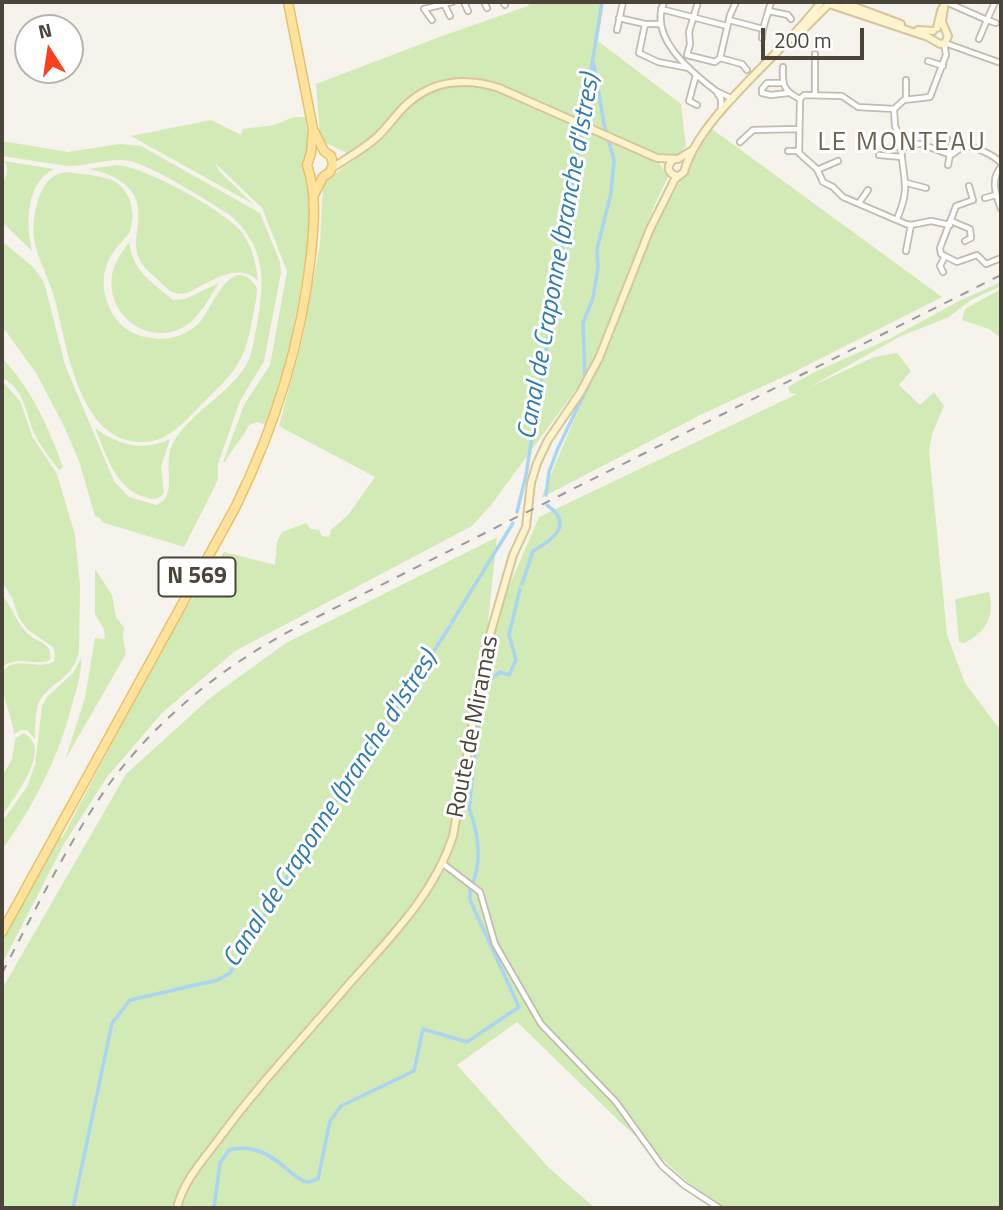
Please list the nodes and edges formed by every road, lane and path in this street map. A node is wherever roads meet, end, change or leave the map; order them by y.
1 (288, 2) edge
2 (452, 2) edge
3 (464, 2) edge
4 (484, 2) edge
5 (623, 2) edge
6 (664, 2) edge
7 (698, 2) edge
8 (736, 2) edge
9 (771, 2) edge
10 (842, 2) edge
11 (995, 2) edge
12 (828, 3) edge
13 (948, 3) edge
14 (444, 4) junction
15 (487, 8) dead end
16 (661, 9) junction
17 (468, 11) dead end
18 (769, 11) junction
19 (450, 16) dead end
20 (620, 18) junction
21 (693, 18) junction
22 (791, 19) dead end
23 (432, 20) dead end
24 (987, 20) junction
25 (728, 23) junction
26 (996, 23) dead end
27 (645, 24) junction
28 (661, 24) junction
29 (763, 29) junction
30 (617, 30) dead end
31 (935, 30) junction
32 (762, 38) dead end
33 (979, 39) dead end
34 (943, 43) junction
35 (954, 45) junction
36 (814, 54) dead end
37 (687, 55) junction
38 (720, 58) junction
39 (683, 61) junction
40 (928, 61) dead end
41 (1001, 64) edge
42 (943, 66) junction
43 (783, 67) dead end
44 (689, 68) junction
45 (747, 70) dead end
46 (696, 75) junction
47 (906, 80) dead end
48 (782, 83) junction
49 (716, 91) junction
50 (788, 93) junction
51 (815, 95) junction
52 (721, 99) junction
53 (800, 99) junction
54 (906, 99) junction
55 (731, 102) junction
56 (697, 105) dead end
57 (894, 109) junction
58 (721, 112) junction
59 (313, 129) junction
60 (798, 130) junction
61 (947, 138) dead end
62 (901, 139) junction
63 (740, 142) dead end
64 (906, 144) junction
65 (901, 148) junction
66 (692, 150) junction
67 (788, 151) dead end
68 (798, 151) junction
69 (942, 152) junction
70 (311, 153) junction
71 (327, 153) junction
72 (351, 155) junction
73 (879, 155) dead end
74 (950, 155) junction
75 (902, 157) junction
76 (657, 158) junction
77 (676, 159) junction
78 (838, 161) dead end
79 (685, 164) junction
80 (948, 165) dead end
81 (1001, 165) edge
82 (332, 168) junction
83 (817, 170) junction
84 (669, 171) junction
85 (310, 173) junction
86 (677, 176) junction
87 (323, 177) junction
88 (907, 182) junction
89 (969, 187) dead end
90 (926, 188) dead end
91 (670, 189) junction
92 (868, 190) dead end
93 (314, 195) junction
94 (996, 195) junction
95 (985, 198) dead end
96 (859, 203) junction
97 (1001, 207) edge
98 (898, 219) junction
99 (950, 223) junction
100 (911, 225) junction
101 (965, 241) dead end
102 (906, 251) dead end
103 (945, 256) junction
104 (1001, 258) edge
105 (943, 272) dead end
106 (442, 863) junction
107 (2, 932) edge
108 (177, 1208) edge
109 (719, 1208) edge

1 - 59 main road
2 - 14 street
3 - 17 street
4 - 15 street
5 - 20 street
6 - 16 street
7 - 21 street
8 - 25 street
9 - 18 street
10 - 31 main road
11 - 24 street
12 - 34 main road
12 - 55 main road
13 - 24 street
13 - 31 main road
13 - 34 main road
14 - 19 street
14 - 23 street
16 - 21 street
16 - 28 street
18 - 22 street
18 - 29 street
20 - 27 street
20 - 30 street
21 - 25 street
21 - 37 street
24 - 26 street
24 - 33 street
25 - 29 street
25 - 38 street
27 - 28 street
27 - 44 street
28 - 39 street
29 - 32 street
31 - 34 main road
31 - 34 main road
34 - 35 street
34 - 35 street
34 - 42 street
35 - 41 street
36 - 51 street
37 - 38 street
37 - 39 street
38 - 45 street
39 - 44 street
40 - 42 street
42 - 54 street
43 - 48 street
44 - 46 street
46 - 49 street
46 - 56 street
47 - 54 street
48 - 50 street
48 - 50 street
49 - 52 street
49 - 55 street
50 - 53 street
51 - 53 street
51 - 57 street
52 - 55 street
52 - 58 street
53 - 60 street
54 - 57 street
55 - 58 main road
57 - 62 street
58 - 66 main road
59 - 70 main road
59 - 71 main road
60 - 63 street
60 - 68 street
61 - 69 street
62 - 64 street
62 - 65 street
64 - 65 street
64 - 69 street
65 - 75 street
66 - 77 main road
66 - 79 main road
67 - 68 street
68 - 83 street
69 - 74 street
70 - 71 main road
70 - 85 main road
71 - 72 main road
71 - 82 main road
72 - 76 main road
72 - 82 main road
73 - 75 street
74 - 80 street
74 - 81 street
75 - 88 street
76 - 77 main road
76 - 84 main road
77 - 79 main road
77 - 84 main road
78 - 83 street
79 - 86 main road
81 - 94 street
82 - 87 main road
83 - 96 street
84 - 86 main road
84 - 91 main road, Route de Miramas
85 - 87 main road
85 - 93 main road, N 569
86 - 91 main road, Route de Miramas
87 - 93 main road, N 569
88 - 90 street
88 - 98 street
89 - 99 street
91 - 106 main road, Route de Miramas
92 - 96 street
93 - 107 main road, N 569
94 - 95 street
94 - 97 street
96 - 98 street
98 - 100 street
99 - 100 street
99 - 101 street
99 - 103 street
100 - 102 street
103 - 104 street
103 - 105 street
106 - 108 main road, Route de Miramas
106 - 109 street

